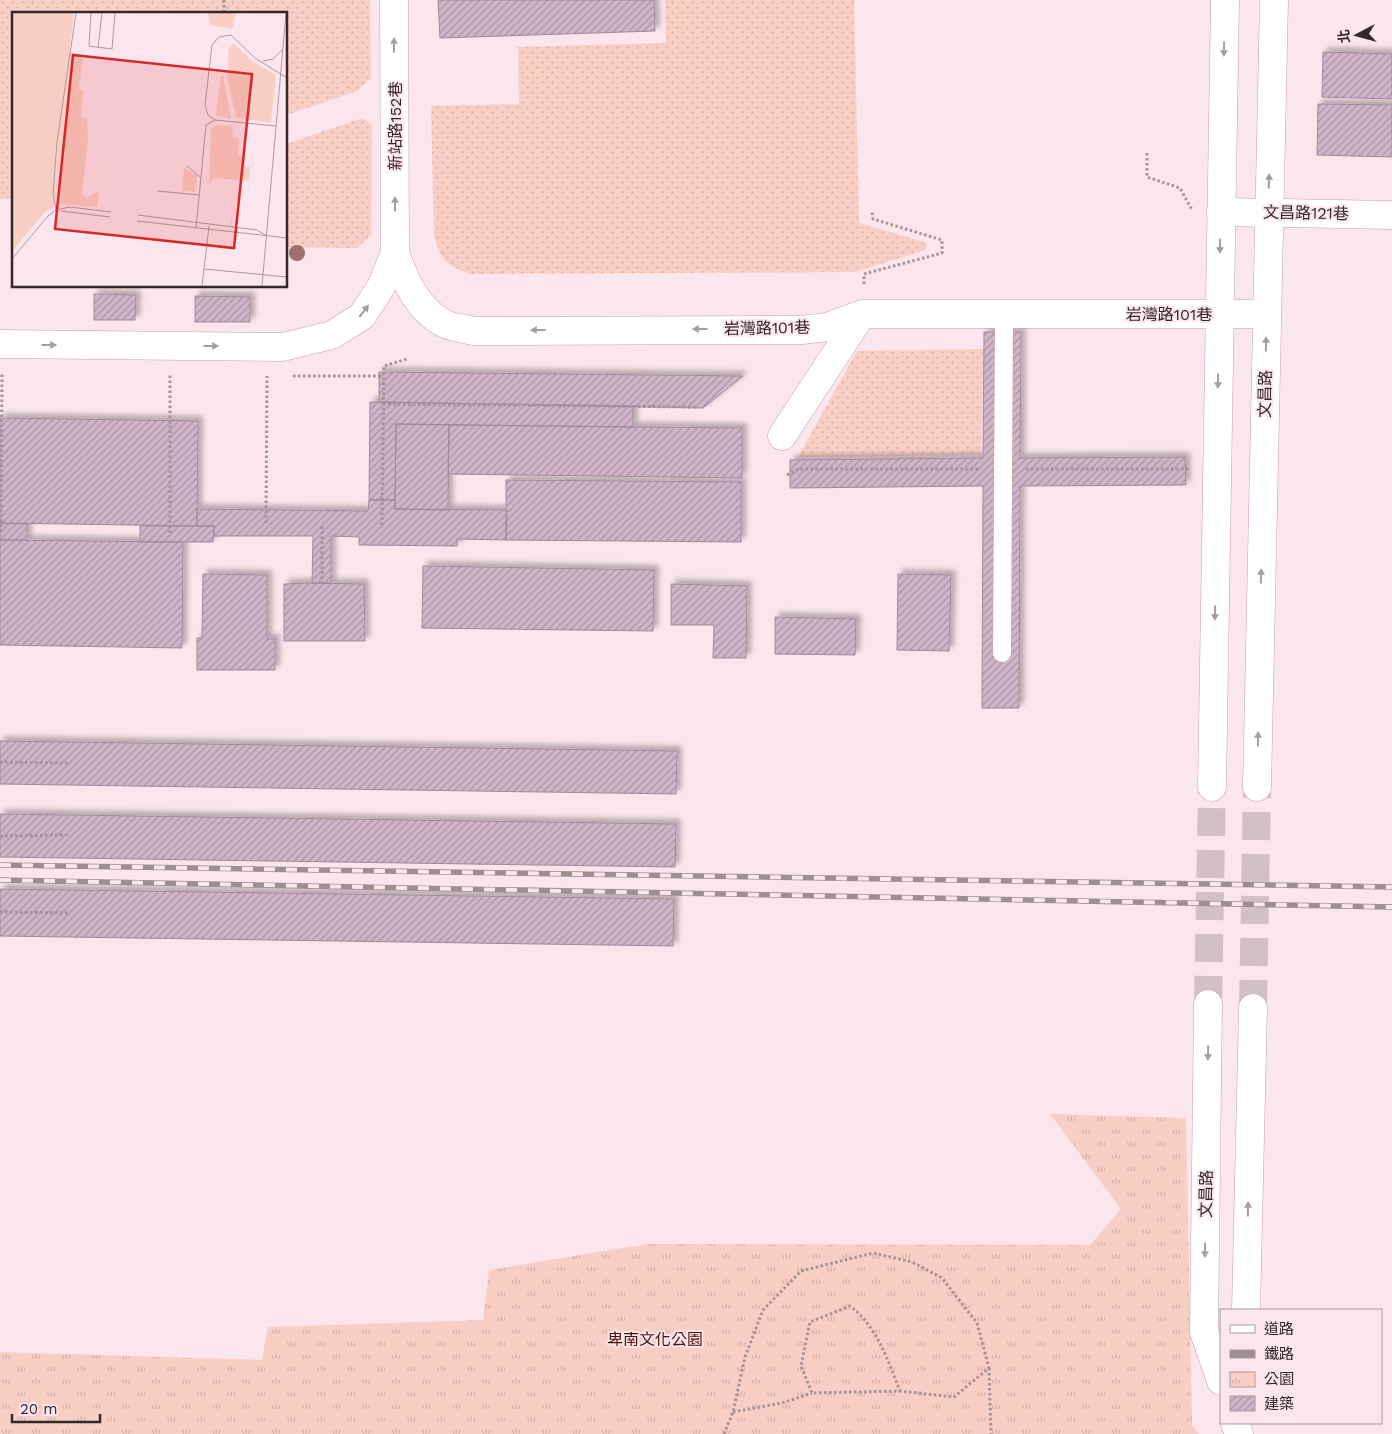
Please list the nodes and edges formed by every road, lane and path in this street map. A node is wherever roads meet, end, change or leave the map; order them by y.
1 (394, 0) edge
2 (1225, 0) edge
3 (1274, 0) edge
4 (1147, 153) dead end
5 (872, 211) dead end
6 (1268, 212) junction
7 (1208, 214) junction
8 (1392, 215) edge
9 (395, 253) junction
10 (864, 284) dead end
11 (862, 314) junction
12 (1004, 314) junction
13 (1219, 314) junction
14 (1266, 314) junction
15 (0, 344) edge
16 (407, 359) dead end
17 (2, 374) dead end
18 (170, 375) dead end
19 (267, 376) dead end
20 (384, 404) junction
21 (698, 407) dead end
22 (782, 436) dead end
23 (266, 523) dead end
24 (322, 524) dead end
25 (382, 525) dead end
26 (1, 532) edge
27 (170, 533) dead end
28 (322, 584) dead end
29 (1002, 653) dead end
30 (0, 762) edge
31 (68, 763) dead end
32 (1212, 787) tunnel mouth
33 (1257, 788) tunnel mouth
34 (68, 835) dead end
35 (0, 836) edge
36 (0, 912) edge
37 (70, 913) dead end
38 (1208, 1004) tunnel mouth
39 (1253, 1008) tunnel mouth
40 (1246, 1309) edge
41 (989, 1368) junction
42 (1220, 1378) edge
43 (900, 1391) junction
44 (812, 1393) junction
45 (733, 1412) junction
46 (724, 1434) edge
47 (991, 1434) edge

9 -> 1 street, 新站路152巷
2 -> 7 street
6 -> 3 street, 文昌路
4 - 7 path
5 - 10 path
6 - 7 street, 文昌路121巷
6 - 8 street, 文昌路121巷
6 - 14 street, 文昌路
7 -> 13 street
11 -> 9 street, 岩灣路101巷
15 -> 9 street
11 - 12 street, 岩灣路101巷
11 - 22 street
12 - 13 street, 岩灣路101巷
12 - 29 lane
13 - 14 street, 岩灣路101巷
13 -> 32 street
33 -> 14 street, 文昌路
16 - 20 path
17 - 26 path
18 - 27 path
19 - 23 path
20 - 21 path
20 - 25 path
24 - 28 path
30 - 31 path
34 - 35 path
36 - 37 path
38 -> 42 street, 文昌路
40 -> 39 street
41 - 43 path
41 - 45 path
41 - 47 path
43 - 44 path
43 - 44 path
44 - 45 path
45 - 46 path

